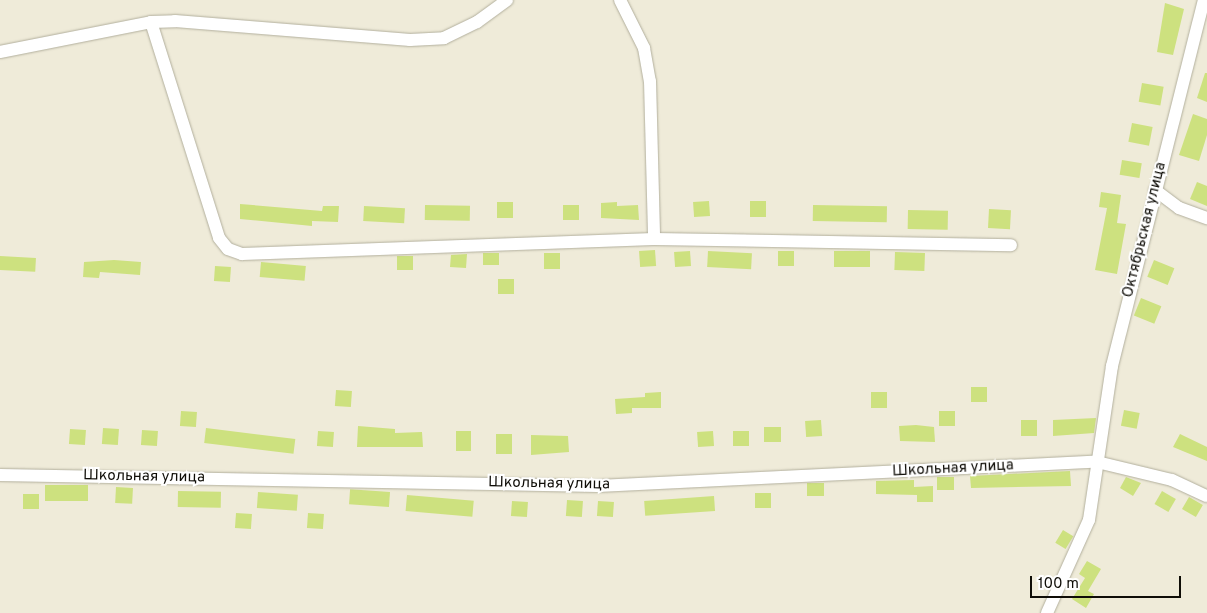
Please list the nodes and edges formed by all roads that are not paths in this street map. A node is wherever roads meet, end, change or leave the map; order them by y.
1 (508, 0) edge
2 (620, 0) edge
3 (1204, 0) edge
4 (150, 22) junction
5 (0, 52) edge
6 (1155, 190) junction
7 (1207, 218) edge
8 (654, 239) junction
9 (1011, 245) dead end
10 (1097, 462) junction
11 (0, 475) edge
12 (1207, 496) edge
13 (1047, 613) edge

1 - 4 street
2 - 8 street
3 - 6 street, Октябрьская улица
4 - 5 street
4 - 8 street
6 - 7 street
6 - 10 street, Октябрьская улица
8 - 9 street
10 - 11 street, Школьная улица
10 - 12 street, Школьная улица
10 - 13 street, Октябрьская улица

